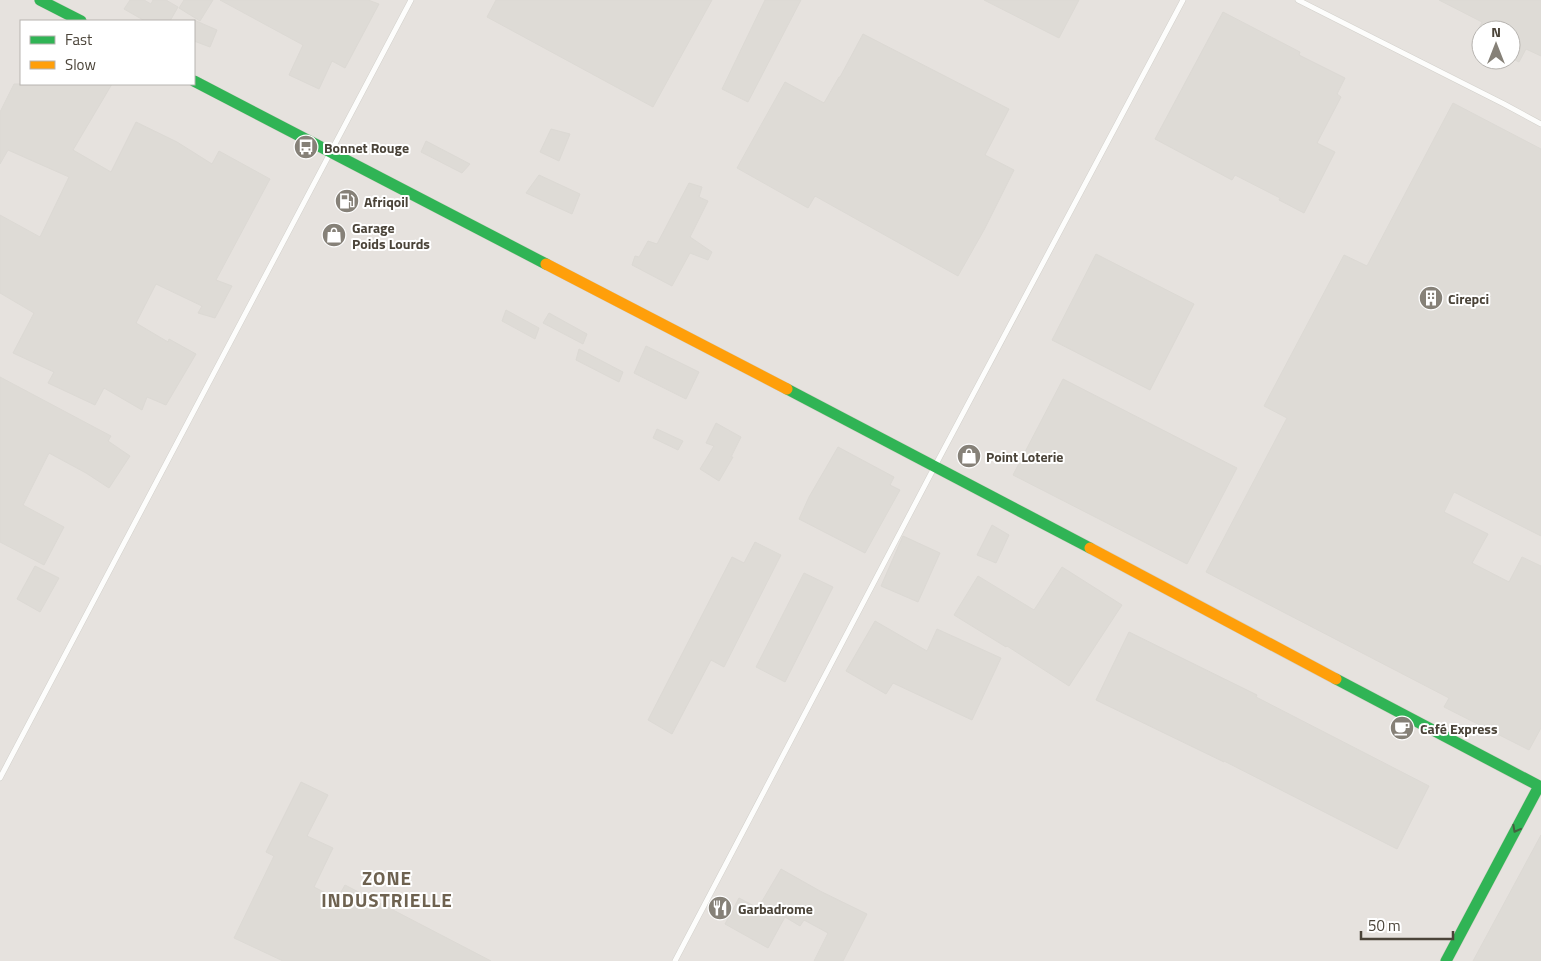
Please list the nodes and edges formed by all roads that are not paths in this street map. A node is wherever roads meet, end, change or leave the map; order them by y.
1 (40, 0) edge
2 (411, 0) edge
3 (1183, 0) edge
4 (1298, 0) edge
5 (79, 20) edge
6 (195, 82) edge
7 (1541, 124) edge
8 (330, 153) junction
9 (935, 466) junction
10 (0, 778) edge
11 (1540, 785) edge
12 (675, 961) edge
13 (1446, 961) edge

1 - 5 street
2 - 8 lane
3 - 9 lane
4 - 7 lane
6 - 8 street
8 - 9 street
8 - 10 lane
9 - 11 street
9 - 12 lane
11 -> 13 street

